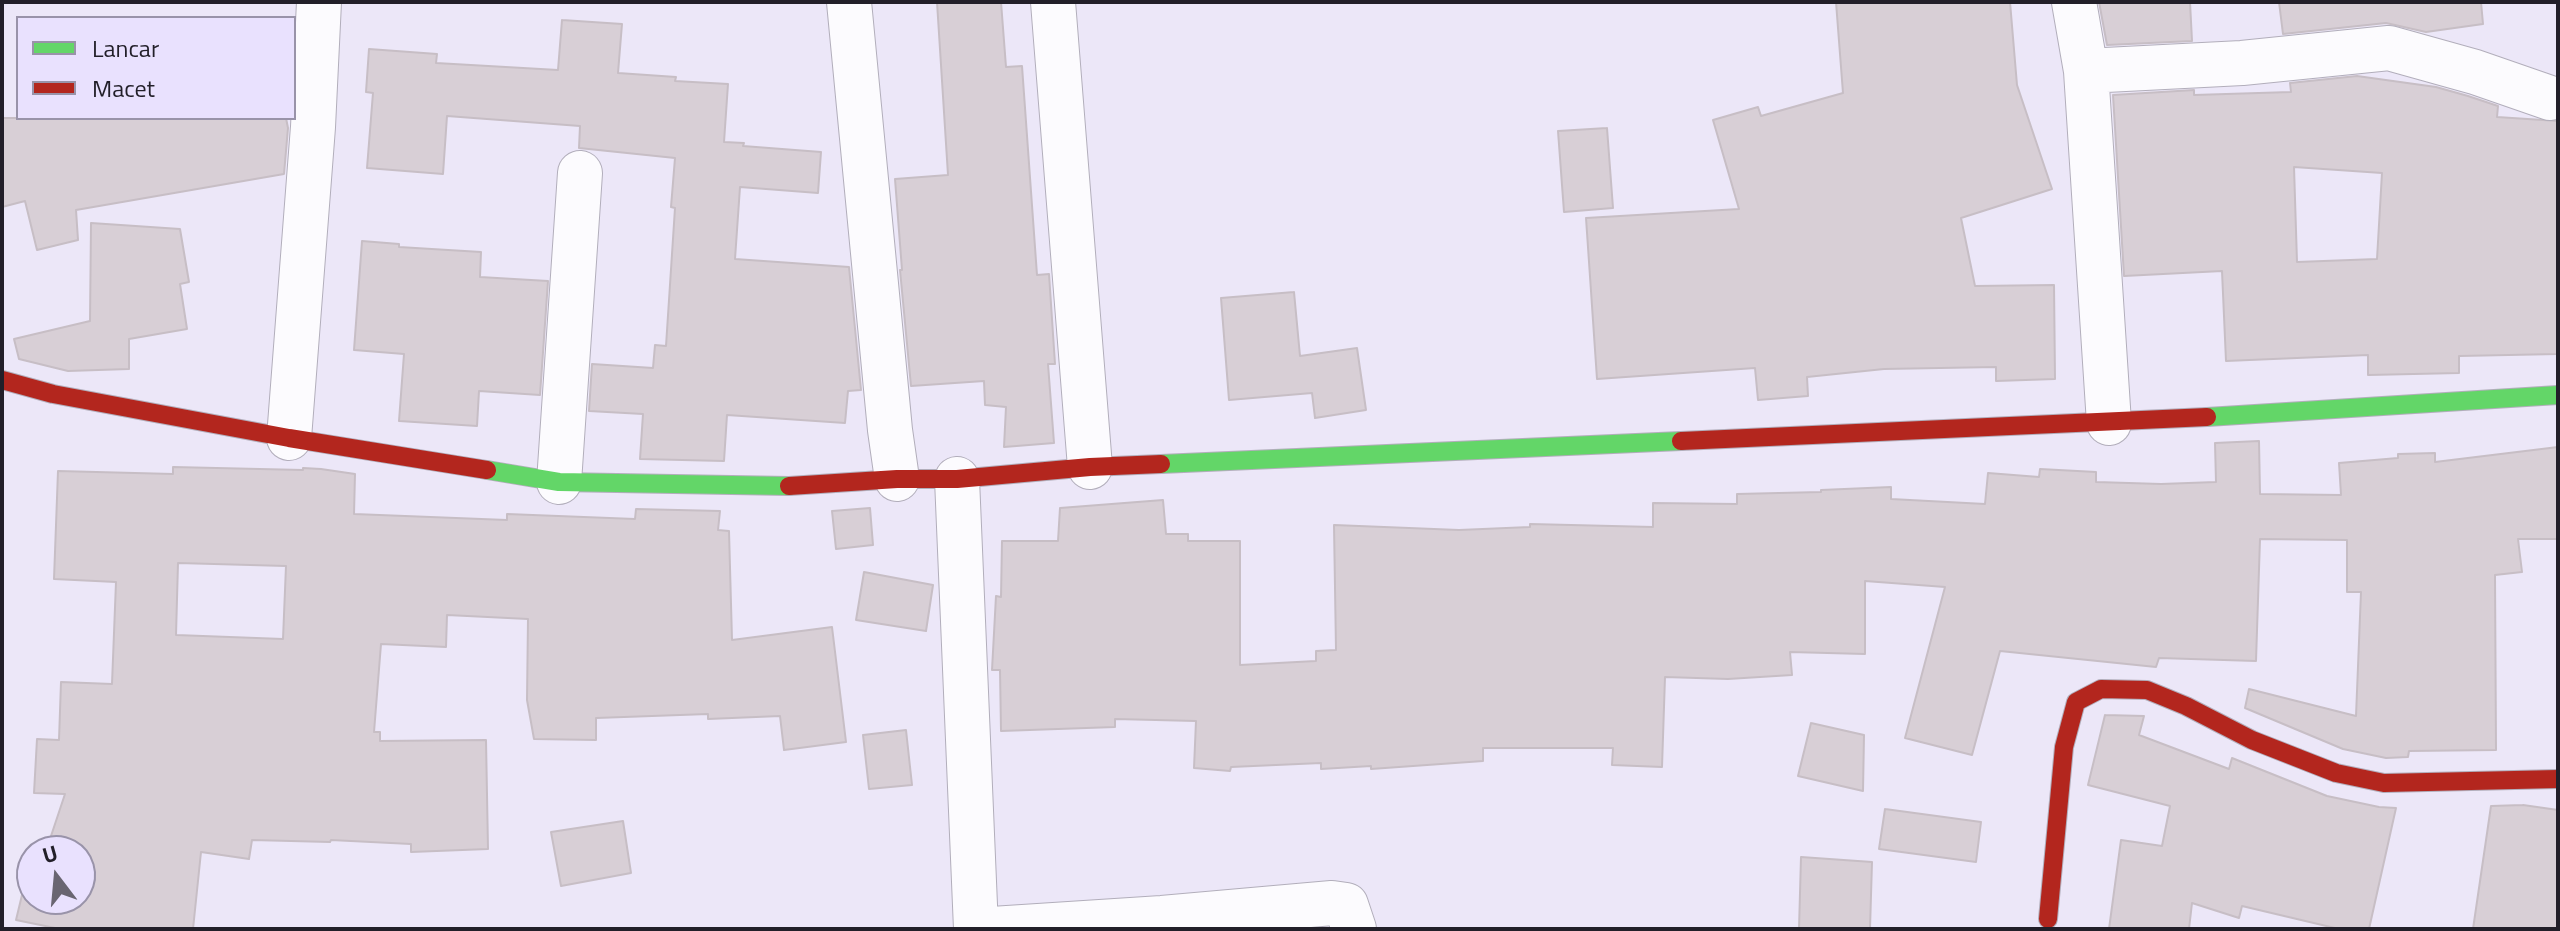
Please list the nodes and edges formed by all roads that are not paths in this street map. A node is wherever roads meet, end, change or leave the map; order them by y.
1 (319, 2) edge
2 (849, 2) edge
3 (1053, 2) edge
4 (2074, 2) edge
5 (2086, 71) junction
6 (2550, 98) dead end
7 (580, 173) dead end
8 (2, 380) edge
9 (2558, 395) edge
10 (2109, 423) junction
11 (289, 438) junction
12 (1090, 467) junction
13 (897, 479) junction
14 (957, 479) junction
15 (559, 482) junction
16 (2558, 779) edge
17 (2048, 919) dead end
18 (1128, 924) edge
19 (976, 929) edge
20 (992, 929) edge
21 (1354, 929) edge

1 - 11 street
2 - 13 street
3 - 12 street
4 - 5 street
5 - 6 street
5 - 10 street
7 - 15 street
8 - 11 street
9 - 10 street
10 - 12 street
11 - 15 street
12 - 14 street
13 - 14 street
13 - 15 street
14 - 19 street
16 - 17 street
18 - 20 street
18 - 21 street

